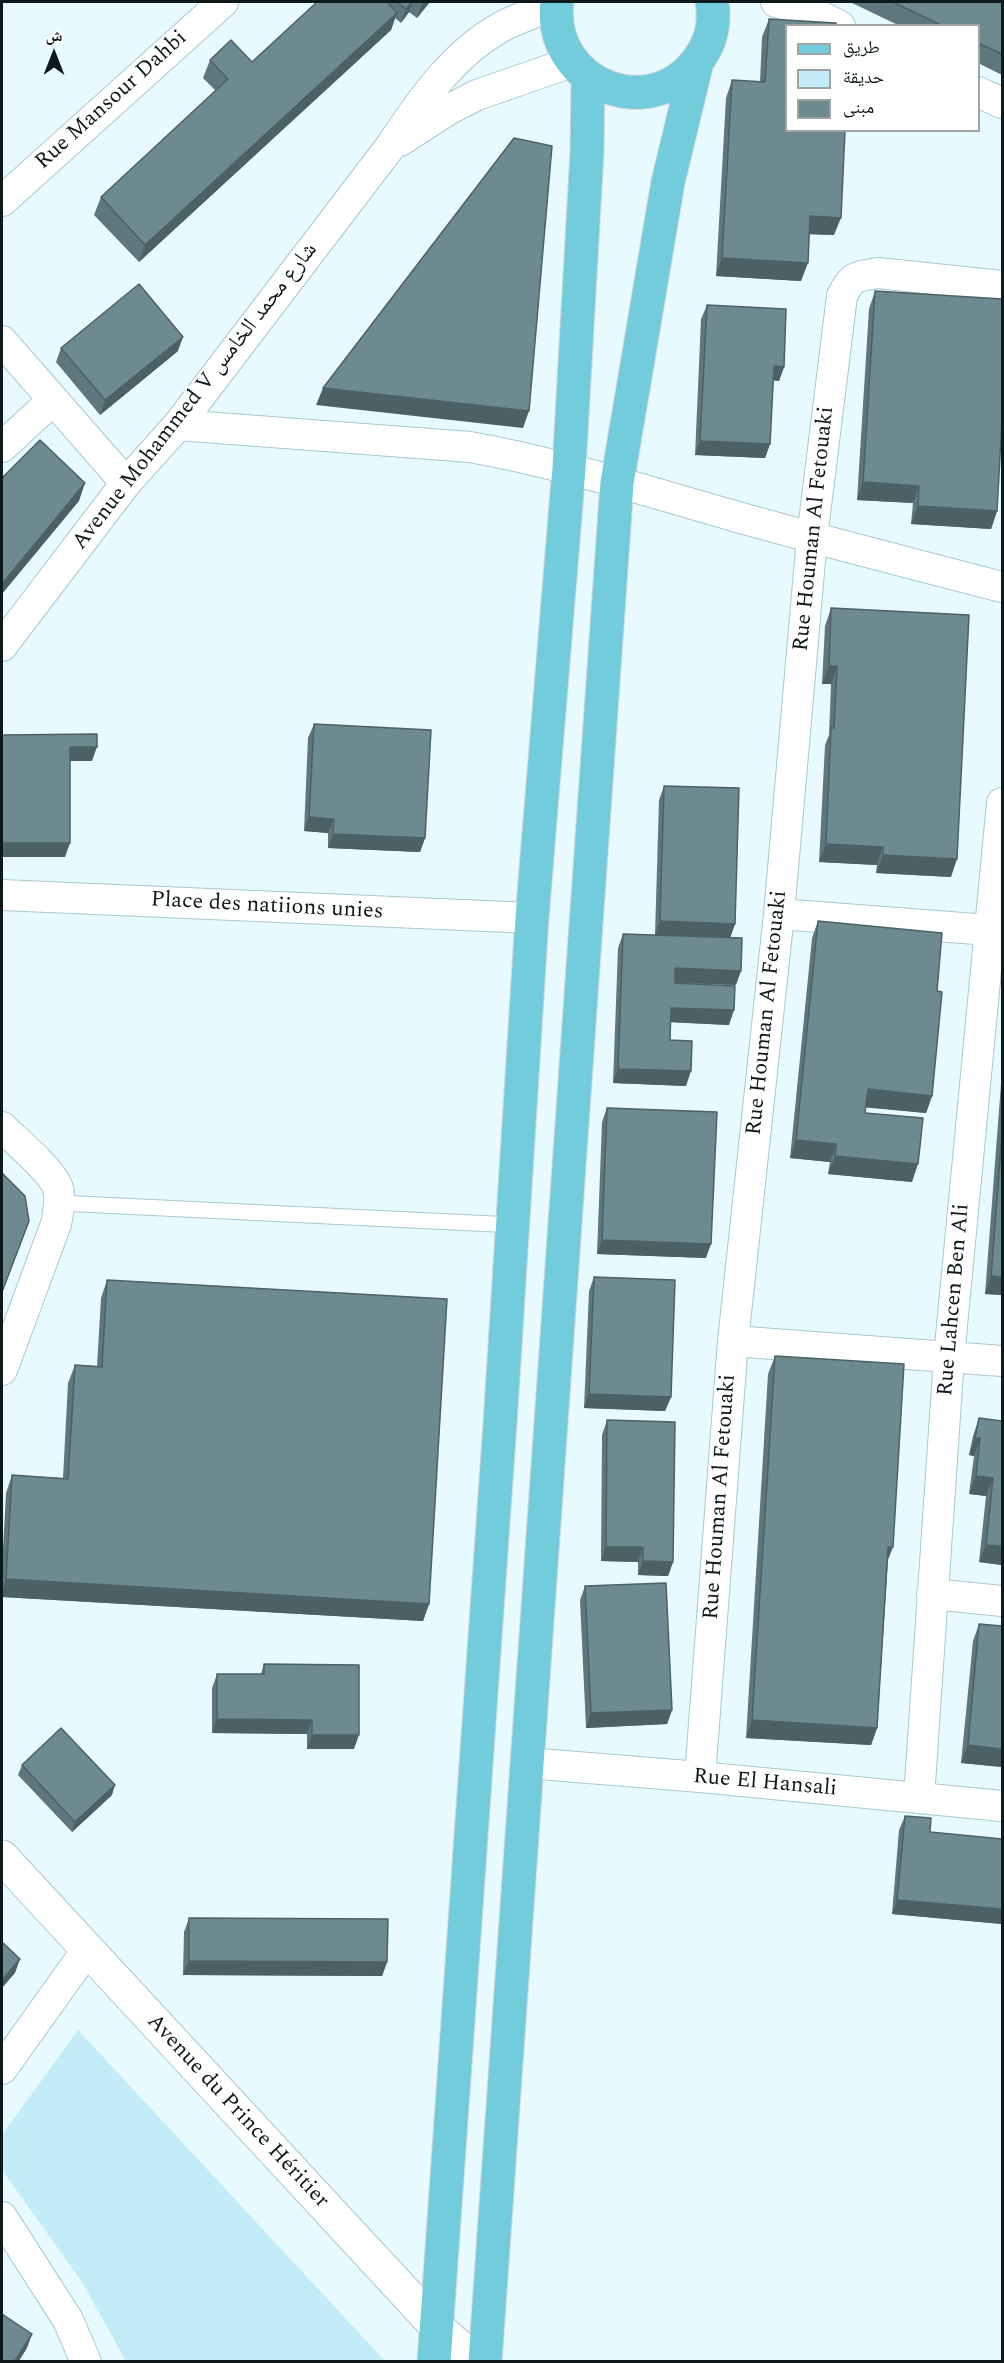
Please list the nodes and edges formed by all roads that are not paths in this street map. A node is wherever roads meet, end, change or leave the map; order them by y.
1 (223, 2) edge
2 (712, 2) edge
3 (776, 2) edge
4 (557, 3) edge
5 (836, 24) edge
6 (697, 62) junction
7 (580, 69) junction
8 (980, 93) edge
9 (1002, 103) edge
10 (390, 147) junction
11 (2, 201) edge
12 (1002, 286) edge
13 (2, 341) edge
14 (53, 400) junction
15 (178, 425) junction
16 (2, 447) edge
17 (569, 468) junction
18 (126, 483) junction
19 (617, 483) junction
20 (812, 538) junction
21 (1002, 587) edge
22 (2, 646) edge
23 (1002, 803) edge
24 (2, 895) edge
25 (779, 914) junction
26 (532, 918) junction
27 (989, 930) junction
28 (2, 1127) edge
29 (59, 1203) junction
30 (514, 1225) junction
31 (733, 1341) junction
32 (949, 1357) junction
33 (1002, 1360) edge
34 (2, 1370) edge
35 (932, 1594) junction
36 (1002, 1601) edge
37 (526, 1763) junction
38 (700, 1777) junction
39 (919, 1798) junction
40 (1002, 1806) edge
41 (2, 1857) edge
42 (87, 1950) junction
43 (2, 2069) edge
44 (2, 2217) edge
45 (436, 2326) junction
46 (86, 2361) edge
47 (434, 2361) edge
48 (476, 2361) edge
49 (485, 2361) edge

1 - 11 street, Rue Mansour Dahbi
2 - 6 main road
3 - 5 street
4 - 7 main road
4 - 10 street, Avenue Mohammed V شارع محمد الخامس
6 - 7 main road
6 - 19 main road
7 - 10 street
7 - 17 main road
8 - 9 street
10 - 15 street, Avenue Mohammed V شارع محمد الخامس
12 - 20 street, Rue Houman Al Fetouaki
13 - 14 street
14 - 16 street
14 - 18 street
15 - 17 street
15 - 18 street, Avenue Mohammed V شارع محمد الخامس
17 - 19 street
17 - 26 main road
18 - 22 street, Avenue Mohammed V شارع محمد الخامس
19 - 20 street
19 - 37 main road
20 - 21 street
20 - 25 street, Rue Houman Al Fetouaki
23 - 27 street, Rue Lahcen Ben Ali
24 - 26 street, Place des natiions unies
25 - 27 street
25 - 31 street, Rue Houman Al Fetouaki
26 - 30 main road
27 - 32 street, Rue Lahcen Ben Ali
28 - 29 street
29 - 30 lane
29 - 34 street
30 - 45 main road
31 - 32 street
31 - 38 street, Rue Houman Al Fetouaki
32 - 33 street
32 - 35 street, Rue Lahcen Ben Ali
35 - 36 street
35 - 39 street, Rue Lahcen Ben Ali
37 - 38 street, Rue El Hansali
37 - 49 main road
38 - 39 street, Rue El Hansali
39 - 40 street, Rue El Hansali
41 - 42 street, Avenue du Prince Héritier
42 - 43 street
42 - 45 street, Avenue du Prince Héritier
44 - 46 street
45 - 47 main road
45 - 48 street, Avenue du Prince Héritier

